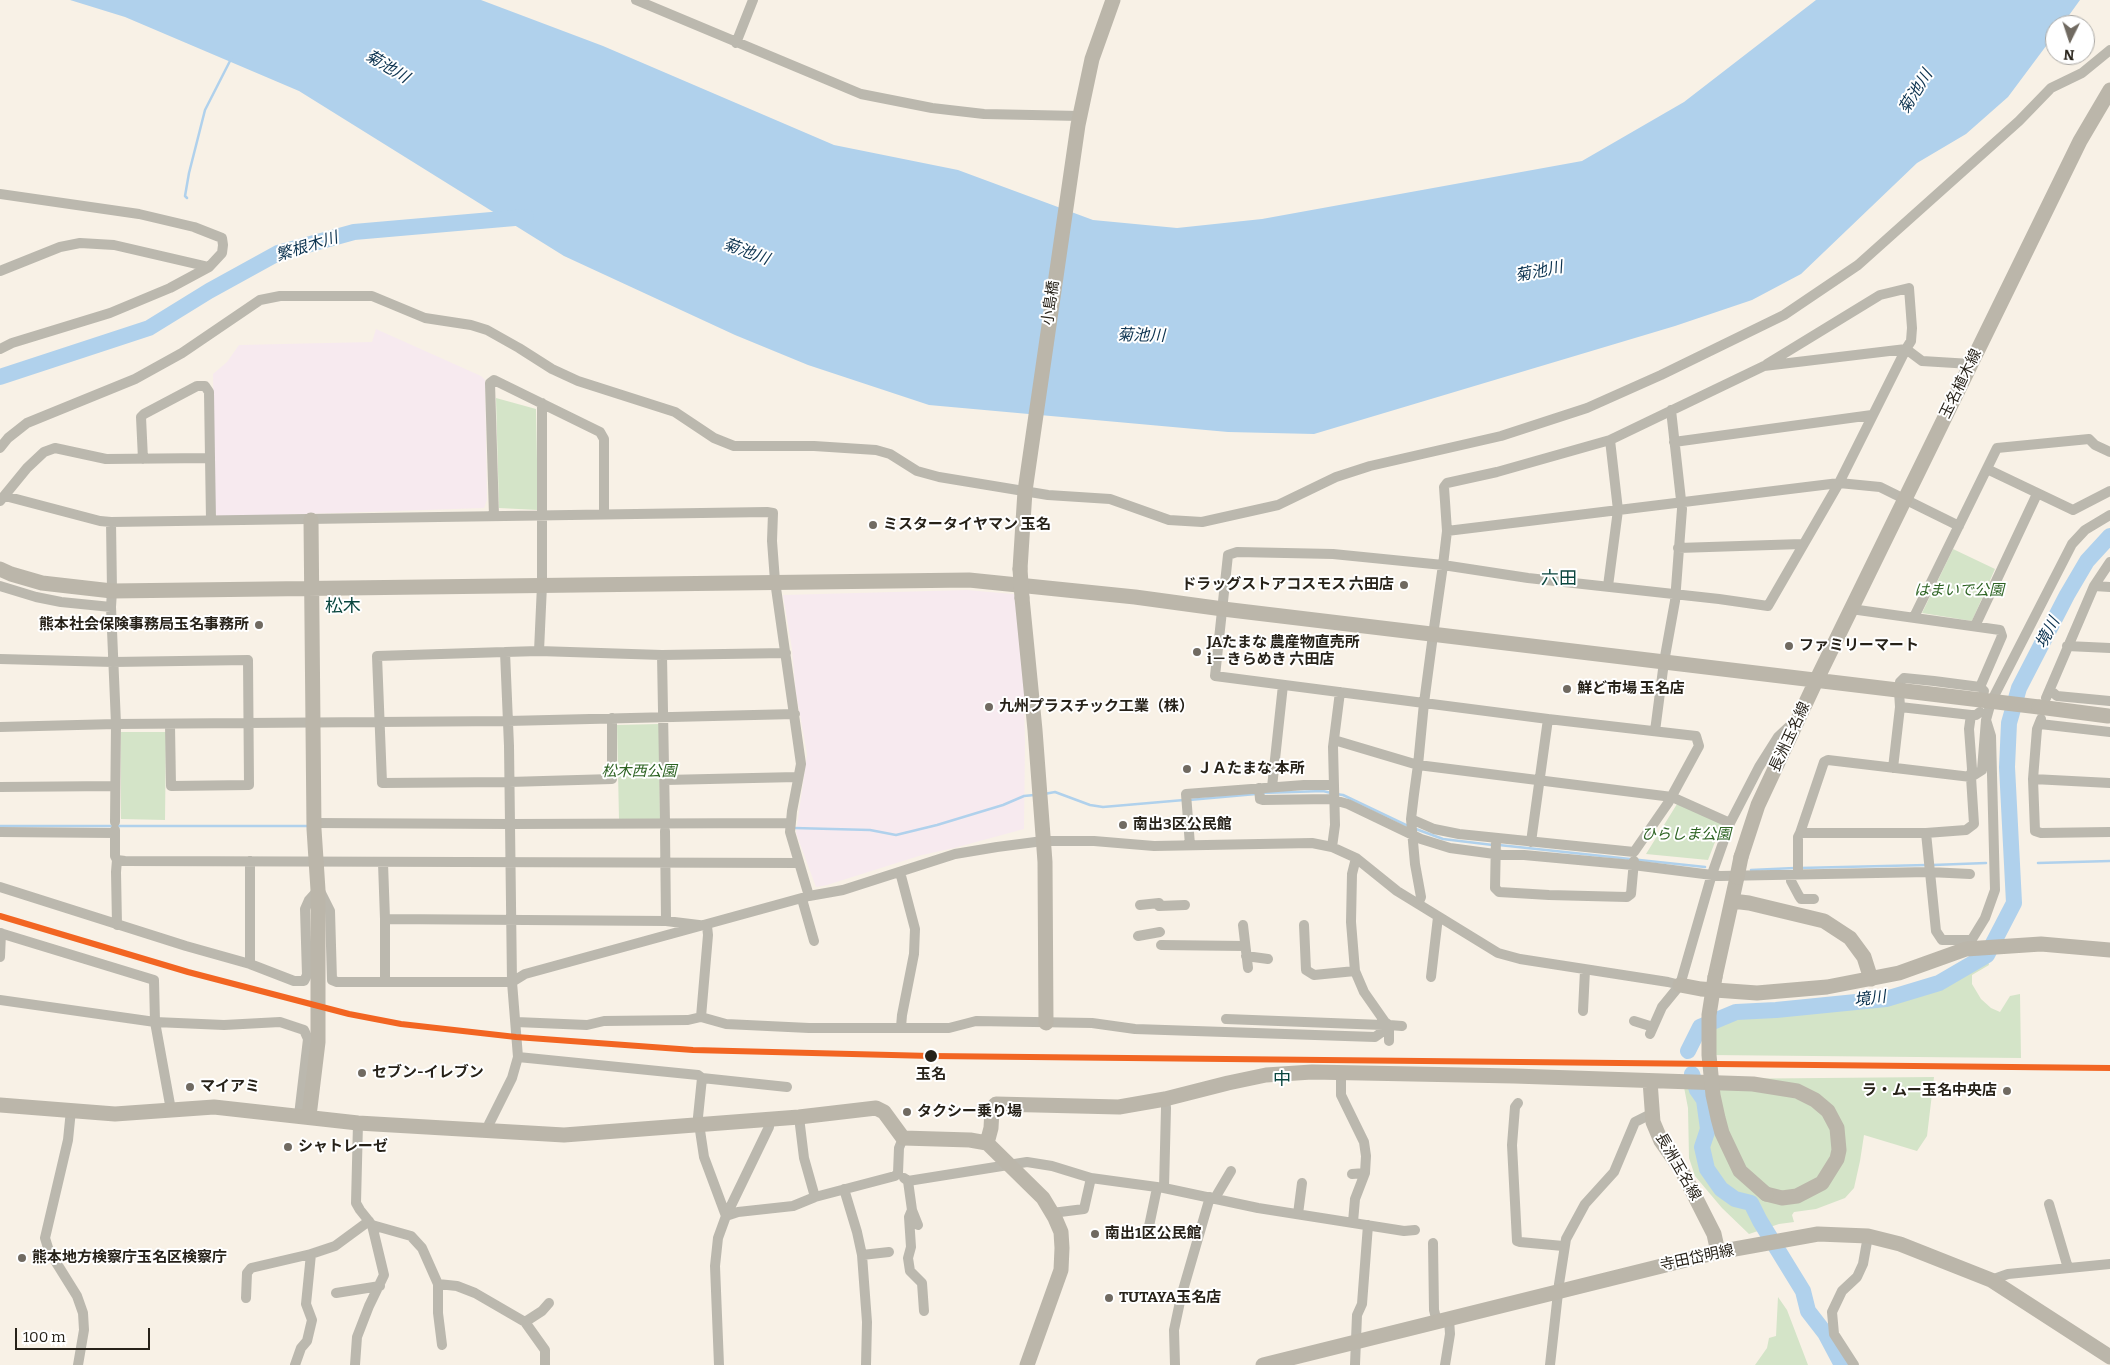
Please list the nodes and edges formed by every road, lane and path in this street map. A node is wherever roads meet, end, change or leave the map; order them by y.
1 (636, 0) edge
2 (653, 0) edge
3 (753, 0) edge
4 (1113, 0) edge
5 (661, 9) junction
6 (736, 43) junction
7 (2110, 50) edge
8 (2110, 90) edge
9 (1079, 120) junction
10 (0, 194) edge
11 (209, 267) junction
12 (0, 271) edge
13 (0, 349) edge
14 (1906, 349) junction
15 (1971, 364) junction
16 (1764, 366) junction
17 (542, 403) junction
18 (1671, 410) junction
19 (1872, 416) junction
20 (1610, 440) junction
21 (1674, 442) junction
22 (0, 448) edge
23 (2110, 452) edge
24 (210, 458) junction
25 (143, 459) junction
26 (1987, 469) junction
27 (1839, 483) junction
28 (1025, 486) junction
29 (2110, 491) edge
30 (2037, 494) junction
31 (2, 499) edge
32 (1905, 499) junction
33 (1680, 503) junction
34 (1618, 510) junction
35 (604, 514) junction
36 (2110, 515) edge
37 (494, 516) junction
38 (542, 516) junction
39 (211, 520) junction
40 (311, 520) junction
41 (111, 522) junction
42 (1959, 526) junction
43 (1447, 531) junction
44 (1802, 544) junction
45 (1678, 548) junction
46 (2110, 562) edge
47 (1443, 565) junction
48 (0, 569) edge
49 (775, 581) junction
50 (542, 585) junction
51 (0, 586) edge
52 (1608, 586) junction
53 (2094, 586) junction
54 (2110, 587) edge
55 (312, 588) junction
56 (112, 591) junction
57 (1675, 595) junction
58 (111, 607) junction
59 (1223, 609) junction
60 (1851, 609) junction
61 (1914, 617) junction
62 (1975, 626) junction
63 (1433, 635) junction
64 (2067, 646) junction
65 (2110, 648) edge
66 (539, 651) junction
67 (505, 652) junction
68 (786, 654) junction
69 (662, 655) junction
70 (0, 659) edge
71 (113, 662) junction
72 (1664, 662) junction
73 (1816, 681) junction
74 (1283, 685) junction
75 (1899, 691) junction
76 (1340, 692) junction
77 (1424, 703) junction
78 (1984, 704) junction
79 (1900, 707) junction
80 (2040, 708) junction
81 (2109, 711) edge
82 (795, 714) junction
83 (664, 717) junction
84 (1799, 717) junction
85 (612, 718) junction
86 (1548, 719) junction
87 (508, 721) junction
88 (314, 722) junction
89 (380, 722) junction
90 (248, 723) junction
91 (116, 724) junction
92 (170, 725) junction
93 (0, 727) edge
94 (1655, 731) junction
95 (2110, 732) edge
96 (1334, 740) junction
97 (1418, 765) junction
98 (1893, 768) junction
99 (1971, 777) junction
100 (797, 778) junction
101 (2033, 779) junction
102 (665, 780) junction
103 (1541, 780) junction
104 (509, 782) junction
105 (2110, 783) edge
106 (115, 786) junction
107 (0, 787) edge
108 (1272, 787) junction
109 (1260, 793) junction
110 (1334, 793) junction
111 (1672, 796) junction
112 (1730, 823) junction
113 (314, 825) junction
114 (665, 827) junction
115 (790, 827) junction
116 (1412, 827) junction
117 (115, 828) junction
118 (510, 828) junction
119 (0, 832) edge
120 (2110, 832) edge
121 (1800, 833) junction
122 (1926, 833) junction
123 (1043, 841) junction
124 (1531, 842) junction
125 (1190, 845) junction
126 (1495, 846) junction
127 (1332, 847) junction
128 (1356, 858) junction
129 (1634, 859) junction
130 (117, 860) junction
131 (250, 861) junction
132 (317, 862) junction
133 (383, 863) junction
134 (510, 863) junction
135 (666, 863) junction
136 (799, 863) junction
137 (1928, 867) junction
138 (1796, 871) junction
139 (900, 872) junction
140 (1712, 874) junction
141 (1970, 874) dead end
142 (0, 887) edge
143 (318, 890) junction
144 (805, 898) junction
145 (1814, 899) dead end
146 (1732, 901) junction
147 (1418, 904) junction
148 (1140, 905) dead end
149 (1185, 905) dead end
150 (1438, 917) junction
151 (385, 919) junction
152 (510, 920) junction
153 (666, 921) junction
154 (117, 924) junction
155 (1243, 925) dead end
156 (1304, 925) dead end
157 (707, 926) junction
158 (1160, 932) dead end
159 (1, 933) edge
160 (1138, 936) dead end
161 (814, 941) dead end
162 (1161, 946) dead end
163 (1971, 946) junction
164 (2110, 950) edge
165 (1246, 951) junction
166 (0, 957) edge
167 (1268, 958) dead end
168 (250, 964) junction
169 (1248, 968) dead end
170 (1585, 970) junction
171 (1355, 971) junction
172 (1430, 977) dead end
173 (1870, 978) junction
174 (385, 981) junction
175 (512, 982) junction
176 (1680, 985) junction
177 (0, 1000) edge
178 (1582, 1011) dead end
179 (702, 1017) junction
180 (1226, 1019) dead end
181 (1634, 1020) dead end
182 (155, 1022) junction
183 (516, 1022) junction
184 (1046, 1023) junction
185 (1386, 1024) junction
186 (1402, 1026) dead end
187 (901, 1027) junction
188 (1389, 1041) dead end
189 (518, 1058) junction
190 (1341, 1073) junction
191 (702, 1078) junction
192 (1650, 1081) junction
193 (787, 1086) dead end
194 (1165, 1099) junction
195 (1518, 1103) dead end
196 (0, 1105) edge
197 (71, 1110) junction
198 (171, 1110) junction
199 (1651, 1114) junction
200 (304, 1116) junction
201 (799, 1116) junction
202 (770, 1119) junction
203 (358, 1123) junction
204 (699, 1125) junction
205 (488, 1131) junction
206 (903, 1138) junction
207 (987, 1143) junction
208 (1008, 1165) junction
209 (1231, 1171) dead end
210 (898, 1172) junction
211 (1365, 1173) junction
212 (1352, 1174) dead end
213 (1091, 1178) junction
214 (908, 1181) junction
215 (1302, 1184) dead end
216 (1160, 1188) junction
217 (844, 1189) junction
218 (814, 1197) junction
219 (1213, 1198) junction
220 (2049, 1204) dead end
221 (912, 1210) junction
222 (1052, 1213) junction
223 (1298, 1214) junction
224 (726, 1216) junction
225 (1353, 1222) junction
226 (370, 1223) junction
227 (918, 1225) dead end
228 (1368, 1225) junction
229 (1415, 1230) dead end
230 (1148, 1231) dead end
231 (1868, 1236) junction
232 (1433, 1243) dead end
233 (1563, 1246) junction
234 (889, 1252) dead end
235 (1718, 1252) junction
236 (311, 1254) junction
237 (862, 1255) junction
238 (2110, 1264) edge
239 (2068, 1268) junction
240 (1991, 1280) junction
241 (438, 1284) junction
242 (380, 1286) junction
243 (1558, 1291) junction
244 (336, 1293) dead end
245 (246, 1298) dead end
246 (549, 1303) dead end
247 (924, 1311) dead end
248 (1443, 1320) junction
249 (525, 1322) junction
250 (1356, 1342) junction
251 (442, 1345) dead end
252 (2110, 1357) edge
253 (78, 1365) edge
254 (295, 1365) edge
255 (355, 1365) edge
256 (545, 1365) edge
257 (719, 1365) edge
258 (866, 1365) edge
259 (1027, 1365) edge
260 (1175, 1365) edge
261 (1263, 1365) edge
262 (1355, 1365) edge
263 (1445, 1365) edge
264 (1550, 1365) edge
265 (1854, 1365) edge

1 - 5 street
2 - 5 street
3 - 6 street
4 - 9 street, 小島橋
5 - 6 street
6 - 9 street
7 - 28 street
8 - 15 street, 玉名植木線
9 - 28 street, 小島橋
10 - 11 street
11 - 12 street
11 - 13 street
14 - 15 street
14 - 16 street
14 - 16 street
14 - 19 street
15 - 32 street, 玉名植木線
16 - 18 street
17 - 35 street
17 - 37 street
17 - 38 street
18 - 20 street
18 - 21 street
19 - 21 street
19 - 27 street
20 - 34 street
20 - 43 street
21 - 33 street
22 - 28 street
23 - 26 street
24 - 25 street
24 - 25 street
24 - 39 street
25 - 31 street
26 - 30 street
26 - 42 street
27 - 32 street
27 - 33 street
27 - 44 street
28 - 123 street, 小島橋, bridge
29 - 30 street
30 - 62 street
31 - 41 street
32 - 42 street
32 - 60 street, 玉名植木線
33 - 34 street
33 - 45 street
34 - 43 street
34 - 52 street
35 - 38 street
35 - 49 street
36 - 78 street
37 - 38 street
37 - 40 street
38 - 50 street
39 - 40 street
39 - 41 street
40 - 55 street
41 - 56 street
42 - 61 street
43 - 47 street
44 - 45 street
44 - 57 street
45 - 57 street
46 - 53 street
47 - 52 street
47 - 59 street
47 - 63 street
48 - 56 street
49 - 50 street
49 - 59 street
49 - 68 street
50 - 55 street
50 - 66 street
51 - 58 street
52 - 57 street
53 - 54 street
53 - 64 street
55 - 56 street
55 - 88 street
56 - 58 street
57 - 72 street
58 - 71 street
59 - 63 street
59 - 74 street
60 - 61 street
60 - 73 street, 玉名植木線
61 - 62 street
62 - 78 street
63 - 72 street
63 - 77 street
64 - 65 street
64 - 80 street
66 - 67 street
66 - 69 street
67 - 87 street
67 - 89 street
68 - 69 street
68 - 82 street
69 - 83 street
70 - 71 street
71 - 90 street
71 - 91 street
72 - 73 street
72 - 94 street
73 - 75 street
73 - 84 street, 長洲玉名線
74 - 76 street
74 - 108 street
75 - 78 street
75 - 79 street
76 - 77 street
76 - 96 street
77 - 86 street
77 - 97 street
78 - 79 street
78 - 80 street
78 - 99 street
78 - 99 street
78 - 163 street
79 - 98 street
80 - 81 street, bridge
80 - 95 street
80 - 101 street
82 - 83 street
82 - 100 street
83 - 85 street
83 - 102 street
84 - 112 street
84 - 146 street, 長洲玉名線, bridge
85 - 87 street
85 - 104 street
86 - 94 street
86 - 103 street
87 - 89 street
87 - 104 street
88 - 89 street
88 - 90 street
88 - 113 street
89 - 104 street
90 - 92 street
90 - 92 street
91 - 92 street
91 - 93 street
91 - 106 street
94 - 111 street
96 - 97 street
96 - 110 street
97 - 103 street
97 - 116 street
98 - 99 street
98 - 121 street
99 - 122 street
100 - 102 street
100 - 115 street
101 - 105 street
101 - 120 street
102 - 114 street
103 - 111 street
103 - 124 street
104 - 118 street
106 - 107 street
106 - 117 street
108 - 109 street
108 - 110 street
109 - 110 street
109 - 125 street
110 - 116 street
110 - 127 street
111 - 112 street
111 - 129 street
112 - 140 street
113 - 118 street
113 - 132 street
114 - 115 street
114 - 118 street
114 - 135 street
115 - 136 street
116 - 126 street
116 - 126 street
116 - 147 street
117 - 119 street
117 - 130 street
118 - 134 street
121 - 122 street
121 - 138 street
122 - 137 street
123 - 125 street
123 - 139 street
123 - 184 street, 小島橋
124 - 126 street
124 - 129 street
125 - 127 street
126 - 129 street
126 - 129 street
127 - 128 street
128 - 147 street
128 - 171 street
129 - 140 street
130 - 131 street
130 - 154 street
131 - 132 street
131 - 168 street
132 - 133 street
132 - 143 street
133 - 134 street
133 - 151 street
134 - 135 street
134 - 152 street
135 - 136 street
135 - 153 street
136 - 144 street
137 - 138 street
137 - 141 street
137 - 163 street
138 - 140 street
138 - 145 street
139 - 144 street
139 - 187 street
140 - 176 street
142 - 154 street
143 - 168 street
143 - 174 street
143 - 200 street
144 - 157 street
144 - 161 street
146 - 173 street
146 - 192 street, 長洲玉名線, bridge
147 - 150 street
148 - 149 street
150 - 170 street
150 - 172 street
151 - 152 street
151 - 174 street
152 - 153 street
152 - 175 street
153 - 157 street
154 - 168 street
155 - 165 street
156 - 171 street
157 - 175 street
157 - 179 street
158 - 160 street
159 - 166 street
159 - 182 street
162 - 165 street
163 - 164 street
163 - 173 street
165 - 167 street
165 - 169 street
170 - 176 street
170 - 178 street
171 - 185 street
173 - 176 street
174 - 175 street
175 - 183 street
176 - 181 street
177 - 182 street
179 - 183 street
179 - 187 street
180 - 185 street
182 - 198 street
182 - 200 street
183 - 189 street
184 - 185 street
184 - 187 street
185 - 186 street
185 - 188 street
189 - 191 street
189 - 205 street
190 - 192 street
190 - 194 street
190 - 211 street
191 - 193 street
191 - 204 street
192 - 199 street, 長洲玉名線
194 - 207 street
194 - 216 street
195 - 233 street
196 - 197 street
197 - 198 street
197 - 253 street
198 - 200 street
199 - 233 street
199 - 235 street, 長洲玉名線
200 - 203 street
201 - 202 street
201 - 206 street
201 - 218 street
202 - 204 street
202 - 224 street
203 - 205 street
203 - 226 street
204 - 205 street
204 - 224 street
206 - 207 street
206 - 210 street
207 - 208 street
208 - 213 street
208 - 214 street
208 - 222 street
209 - 219 street
210 - 214 street
210 - 217 street
211 - 212 street
211 - 225 street
213 - 216 street
213 - 222 street
214 - 221 street
215 - 223 street
216 - 219 street
216 - 230 street
217 - 218 street
217 - 237 street
218 - 224 street
219 - 223 street
219 - 260 street
220 - 239 street
221 - 227 street
221 - 247 street
222 - 259 street
223 - 225 street
224 - 257 street
225 - 228 street
226 - 236 street
226 - 241 street
226 - 242 street
228 - 229 street
228 - 250 street
231 - 235 street, 寺田岱明線
231 - 240 street, 寺田岱明線
231 - 265 street
232 - 248 street
233 - 243 street
234 - 237 street
235 - 243 street, 寺田岱明線
236 - 245 street
236 - 254 street
237 - 258 street
238 - 239 street
239 - 240 street
240 - 252 street, 寺田岱明線
241 - 249 street
241 - 251 street
242 - 244 street
242 - 255 street
243 - 248 street, 寺田岱明線
243 - 264 street
246 - 249 street
248 - 250 street, 寺田岱明線
248 - 263 street
249 - 256 street
250 - 261 street, 寺田岱明線
250 - 262 street

